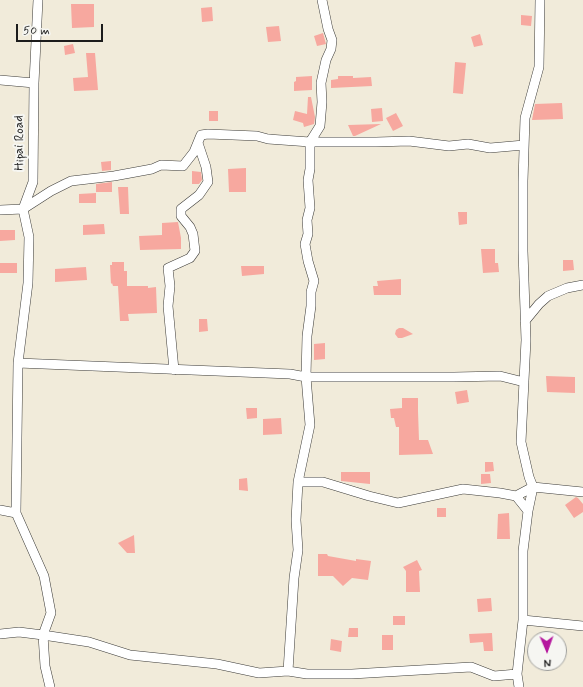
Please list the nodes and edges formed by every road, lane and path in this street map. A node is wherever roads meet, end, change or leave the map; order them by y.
1 (38, 0) edge
2 (322, 0) edge
3 (540, 0) edge
4 (0, 80) edge
5 (34, 83) junction
6 (310, 142) junction
7 (198, 143) junction
8 (524, 145) junction
9 (0, 210) edge
10 (23, 210) junction
11 (583, 285) edge
12 (525, 321) junction
13 (18, 363) junction
14 (174, 370) junction
15 (306, 377) junction
16 (524, 382) junction
17 (298, 482) junction
18 (533, 487) junction
19 (583, 492) edge
20 (516, 496) junction
21 (0, 510) edge
22 (528, 511) junction
23 (16, 513) junction
24 (523, 620) junction
25 (583, 626) edge
26 (0, 634) edge
27 (43, 634) junction
28 (288, 671) junction
29 (518, 674) junction
30 (50, 687) edge
31 (519, 687) edge

1 - 5 street, Hipai Road
2 - 6 street
3 - 8 street
4 - 5 street
5 - 10 street, Hipai Road
6 - 7 street
6 - 8 street
6 - 15 street
7 - 10 street
7 - 14 street
8 - 12 street
9 - 10 street
10 - 13 street
11 - 12 street
12 - 16 street
13 - 14 street
13 - 23 street
14 - 15 street
15 - 16 street
15 - 17 street
16 - 18 street
17 - 20 street
17 - 28 street
18 - 19 street
18 - 20 street
18 - 22 street
20 - 22 street
21 - 23 street
22 - 24 street
23 - 27 street
24 - 25 street
24 - 29 street
26 - 27 street
27 - 28 street
27 - 30 street
28 - 29 street
29 - 31 street

